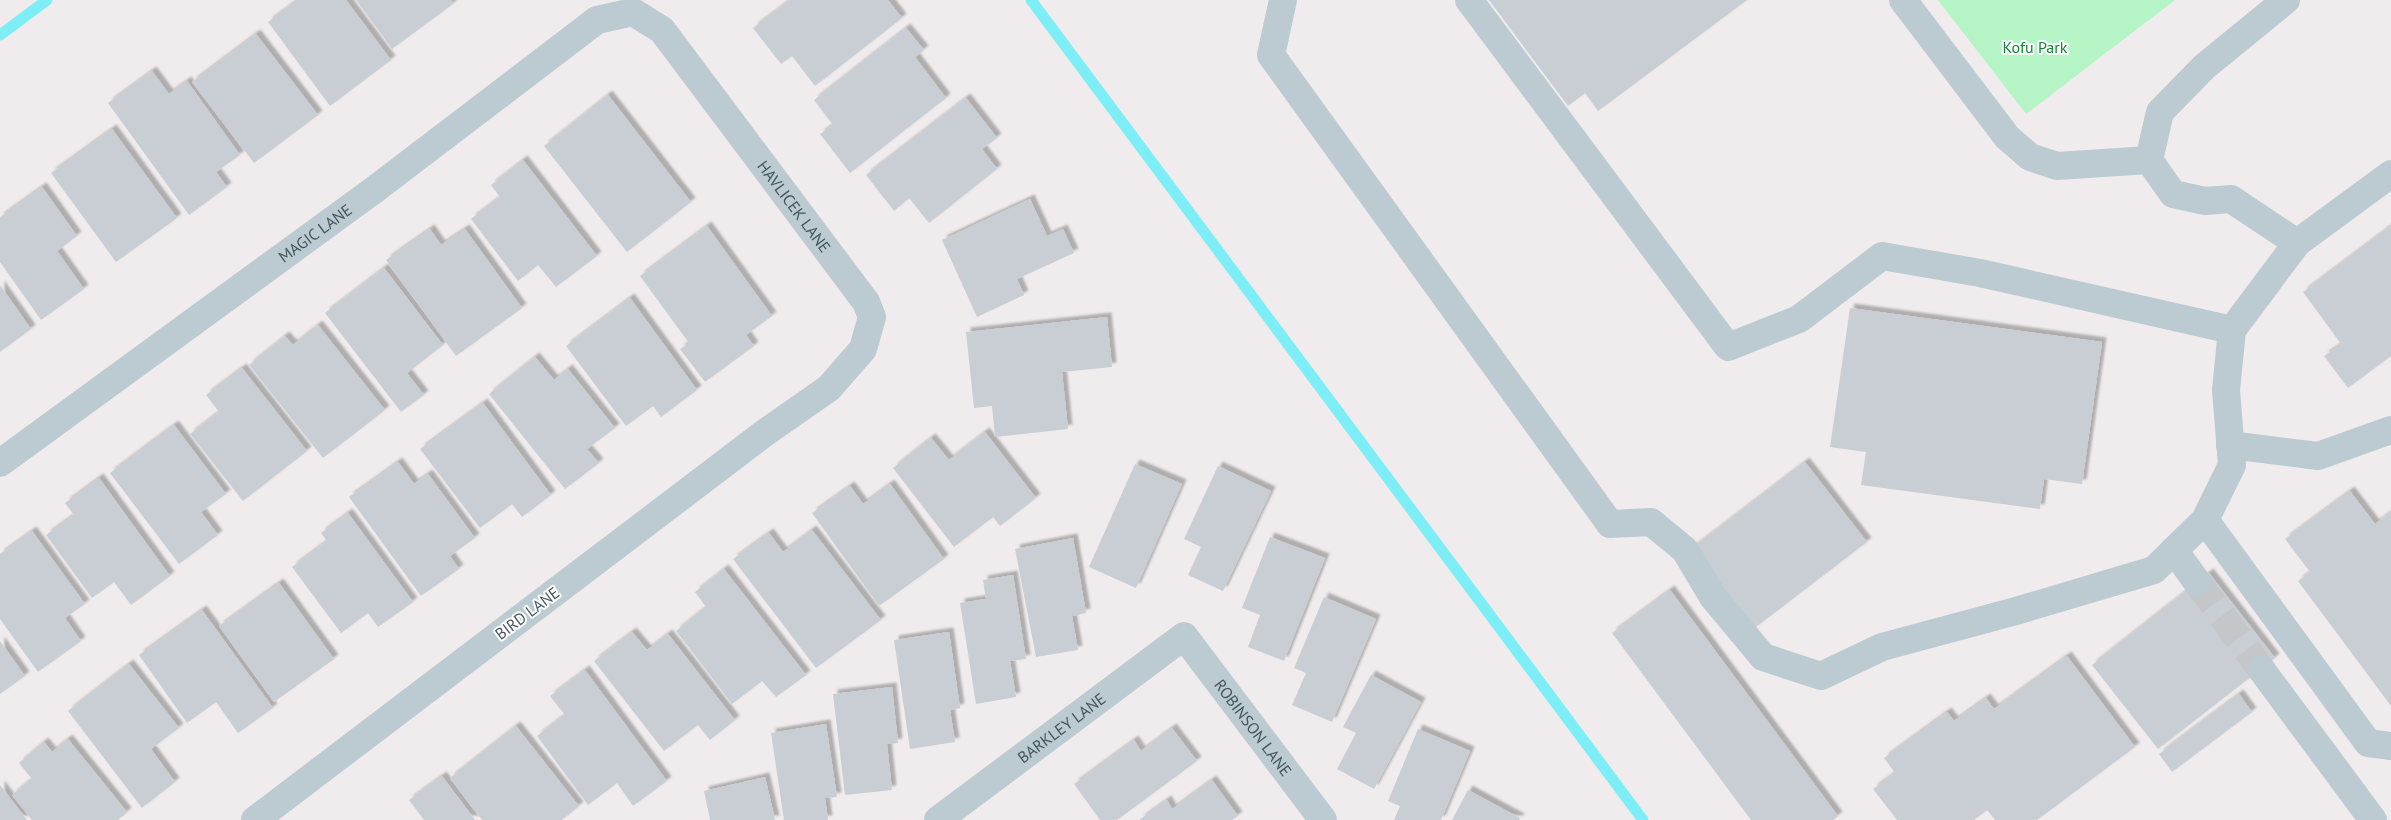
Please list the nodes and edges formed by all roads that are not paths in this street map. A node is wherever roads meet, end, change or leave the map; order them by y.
1 (1283, 0) edge
2 (1469, 0) edge
3 (1903, 0) edge
4 (2286, 0) edge
5 (632, 12) joint
6 (2149, 160) junction
7 (2391, 174) edge
8 (2296, 244) junction
9 (2232, 330) junction
10 (800, 408) joint
11 (2390, 432) edge
12 (2230, 445) junction
13 (0, 463) edge
14 (2205, 520) junction
15 (2174, 550) junction
16 (2197, 582) tunnel mouth
17 (1184, 636) joint
18 (2260, 669) tunnel mouth
19 (2391, 746) edge
20 (255, 820) edge
21 (938, 820) edge
22 (1323, 820) edge
23 (2374, 820) edge

1 - 15 street
2 - 9 street
3 - 6 street
4 - 6 street
5 - 10 street, HAVLICEK LANE
5 - 13 street, MAGIC LANE
6 - 8 street
7 - 8 street
8 - 9 street
9 - 12 street
10 - 20 street, BIRD LANE
11 - 12 street
12 - 14 street
14 - 15 street
14 - 19 street
15 - 16 street
17 - 21 street, BARKLEY LANE
17 - 22 street, ROBINSON LANE
18 - 23 street

